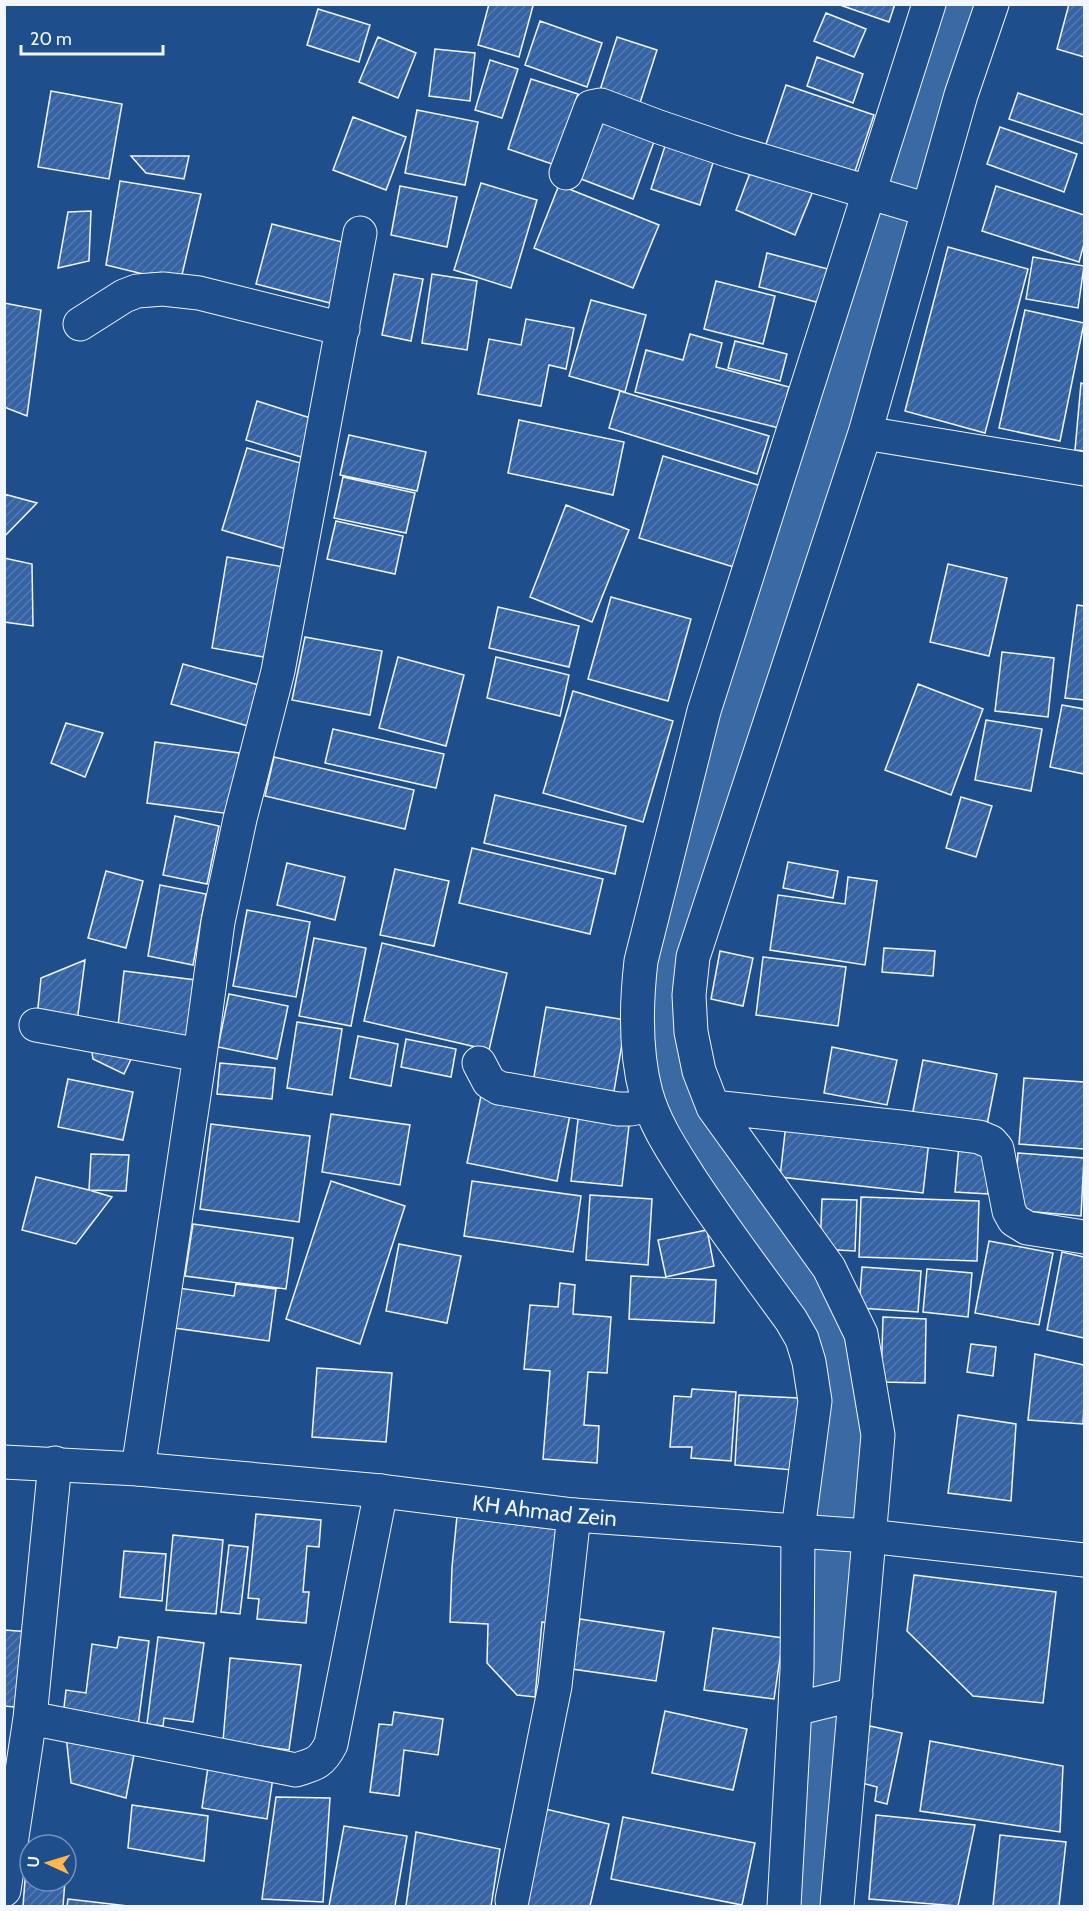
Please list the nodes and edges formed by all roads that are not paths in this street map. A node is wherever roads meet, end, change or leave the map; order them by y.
1 (929, 4) edge
2 (992, 4) edge
3 (566, 173) dead end
4 (874, 193) junction
5 (925, 209) junction
6 (360, 233) dead end
7 (80, 324) dead end
8 (344, 329) junction
9 (865, 433) junction
10 (1084, 469) edge
11 (36, 1025) dead end
12 (200, 1055) junction
13 (479, 1063) dead end
14 (650, 1105) junction
15 (713, 1107) junction
16 (1084, 1237) edge
17 (4, 1462) edge
18 (55, 1463) junction
19 (138, 1469) junction
20 (381, 1491) junction
21 (574, 1515) junction
22 (804, 1531) junction
23 (858, 1536) junction
24 (1084, 1560) edge
25 (848, 1696) junction
26 (802, 1707) junction
27 (30, 1718) junction
28 (4, 1890) edge
29 (512, 1900) dead end
30 (784, 1906) edge
31 (837, 1906) edge

1 - 4 street
2 - 5 street
3 - 4 street
4 - 5 street
4 - 14 street
5 - 9 street
6 - 8 street
7 - 8 street
8 - 12 street
9 - 10 street
9 - 15 street
11 - 12 street
12 - 19 street
13 - 14 street
14 - 22 street
15 - 16 street
15 - 23 street
17 - 18 street, KH Ahmad Zein
18 - 19 street, KH Ahmad Zein
18 - 27 street
19 - 20 street, KH Ahmad Zein
20 - 21 street, KH Ahmad Zein
20 - 27 street
21 - 22 street, KH Ahmad Zein
21 - 29 street
22 - 23 street, KH Ahmad Zein
22 - 26 street
23 - 24 street, KH Ahmad Zein
23 - 25 street
25 - 26 street
25 - 31 street
26 - 30 street
27 - 28 street

